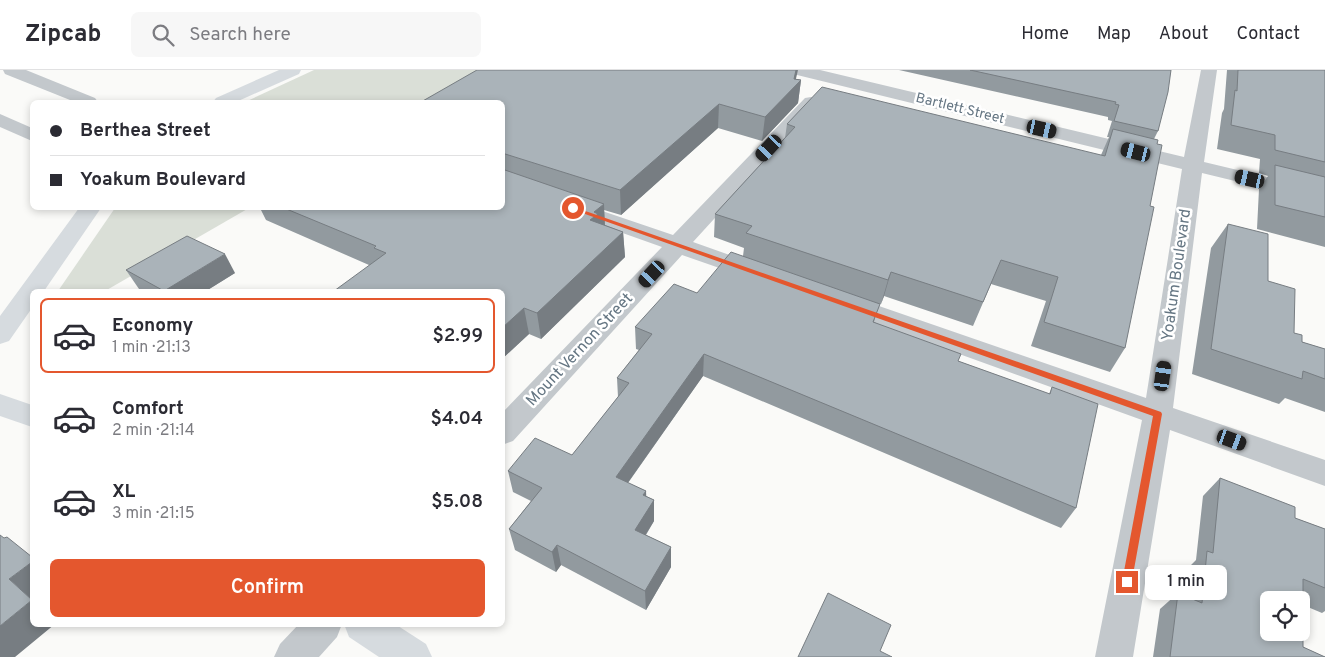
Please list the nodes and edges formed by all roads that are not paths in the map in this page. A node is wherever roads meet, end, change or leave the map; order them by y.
1 (10, 70) edge
2 (293, 70) edge
3 (799, 70) edge
4 (1209, 70) edge
5 (838, 74) edge
6 (84, 100) edge
7 (226, 100) edge
8 (0, 120) edge
9 (30, 134) edge
10 (1193, 165) junction
11 (505, 184) edge
12 (1325, 197) edge
13 (89, 210) edge
14 (679, 245) junction
15 (782, 282) edge
16 (33, 289) edge
17 (30, 293) edge
18 (820, 295) edge
19 (0, 335) edge
20 (0, 405) edge
21 (1158, 414) junction
22 (30, 415) edge
23 (505, 430) edge
24 (1325, 473) edge
25 (321, 627) edge
26 (367, 627) edge
27 (292, 657) edge
28 (413, 657) edge
29 (1114, 657) edge

1 - 6 street
2 - 7 street
3 - 5 street, Bartlett Street
4 - 10 street, Yoakum Boulevard
5 - 10 street, Bartlett Street
5 - 14 street, Mount Vernon Street
8 - 9 street
10 - 12 street, Bartlett Street
10 - 21 street, Yoakum Boulevard
11 - 14 street
13 - 16 street
14 - 15 street
14 - 23 street, Mount Vernon Street
17 - 19 street
18 - 21 street
20 - 22 street
21 - 24 street
21 - 29 street, Yoakum Boulevard
25 - 27 street
26 - 28 street

